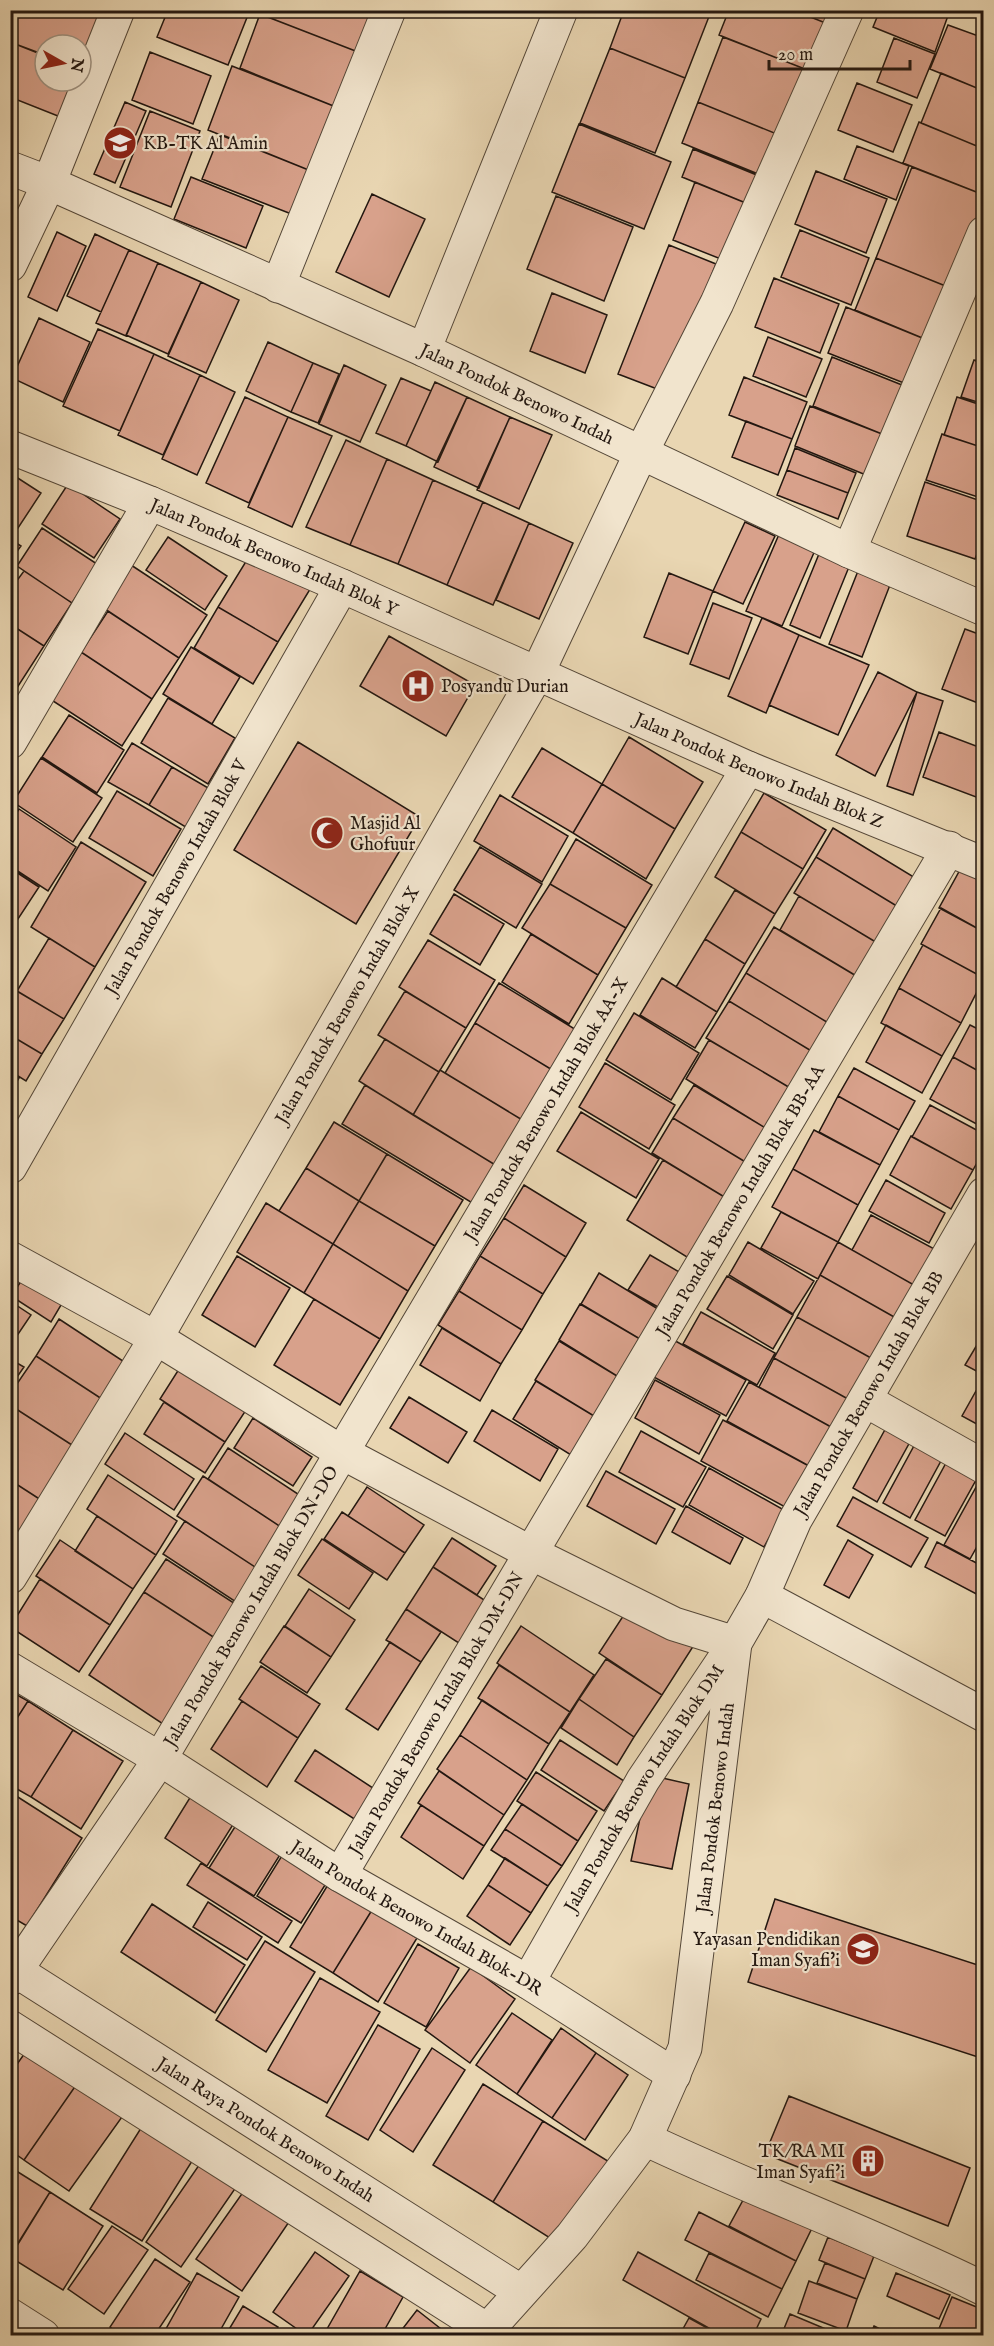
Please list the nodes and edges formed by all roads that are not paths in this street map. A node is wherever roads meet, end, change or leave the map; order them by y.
1 (118, 10) edge
2 (389, 10) edge
3 (561, 10) edge
4 (847, 10) edge
5 (10, 168) edge
6 (49, 183) junction
7 (984, 233) edge
8 (10, 265) edge
9 (278, 286) junction
10 (424, 350) junction
11 (10, 447) edge
12 (641, 453) junction
13 (150, 503) junction
14 (849, 551) junction
15 (342, 586) junction
16 (984, 609) edge
17 (538, 672) junction
18 (10, 742) edge
19 (748, 768) junction
20 (949, 848) junction
21 (984, 864) edge
22 (10, 1167) edge
23 (984, 1194) edge
24 (10, 1258) edge
25 (156, 1338) junction
26 (865, 1400) junction
27 (343, 1453) junction
28 (984, 1467) edge
29 (531, 1553) junction
30 (10, 1577) edge
31 (762, 1596) junction
32 (735, 1644) junction
33 (10, 1669) edge
34 (984, 1715) edge
35 (160, 1759) junction
36 (340, 1875) junction
37 (12, 1972) edge
38 (528, 1982) junction
39 (10, 2027) edge
40 (674, 2076) junction
41 (645, 2139) junction
42 (984, 2289) edge
43 (520, 2291) junction
44 (484, 2333) edge

1 - 6 street
2 - 9 street
3 - 10 street
4 - 12 street, Jalan Pondok Benowo Indah Blok X
5 - 6 street, Jalan Pondok Benowo Indah
6 - 8 street
6 - 9 street, Jalan Pondok Benowo Indah
7 - 14 street
9 - 10 street, Jalan Pondok Benowo Indah
10 - 12 street, Jalan Pondok Benowo Indah
11 - 13 street, Jalan Pondok Benowo Indah Blok Y
12 - 14 street, Jalan Pondok Benowo Indah
12 - 17 street, Jalan Pondok Benowo Indah Blok X
13 - 15 street, Jalan Pondok Benowo Indah Blok Y
13 - 18 street
14 - 16 street, Jalan Pondok Benowo Indah
15 - 17 street, Jalan Pondok Benowo Indah Blok Y
15 - 22 street, Jalan Pondok Benowo Indah Blok V
17 - 19 street, Jalan Pondok Benowo Indah Blok Z
17 - 25 street, Jalan Pondok Benowo Indah Blok X
19 - 20 street, Jalan Pondok Benowo Indah Blok Z
19 - 27 street, Jalan Pondok Benowo Indah Blok AA-X
20 - 21 street, Jalan Pondok Benowo Indah Blok Z
20 - 29 street, Jalan Pondok Benowo Indah Blok BB-AA
23 - 26 street, Jalan Pondok Benowo Indah Blok BB
24 - 25 street
25 - 27 street
25 - 30 street, Jalan Pondok Benowo Indah Blok X
26 - 28 street
26 - 31 street, Jalan Pondok Benowo Indah Blok BB
27 - 29 street
27 - 35 street, Jalan Pondok Benowo Indah Blok DN-DO
29 - 32 street
29 - 36 street, Jalan Pondok Benowo Indah Blok DM-DN
31 - 32 street, Jalan Pondok Benowo Indah Blok DM
31 - 34 street
32 - 38 street, Jalan Pondok Benowo Indah Blok DM
32 - 40 street, Jalan Pondok Benowo Indah
33 - 35 street, Jalan Pondok Benowo Indah Blok-DR
35 - 36 street, Jalan Pondok Benowo Indah Blok-DR
35 - 37 street, Jalan Pondok Benowo Indah Blok DN-DO
36 - 38 street, Jalan Pondok Benowo Indah Blok-DR
37 - 43 street, Jalan Raya Pondok Benowo Indah
38 - 40 street, Jalan Pondok Benowo Indah Blok-DR
39 - 44 street
40 - 41 street, Jalan Pondok Benowo Indah
41 - 42 street
41 - 43 street, Jalan Pondok Benowo Indah
43 - 44 street, Jalan Pondok Benowo Indah

